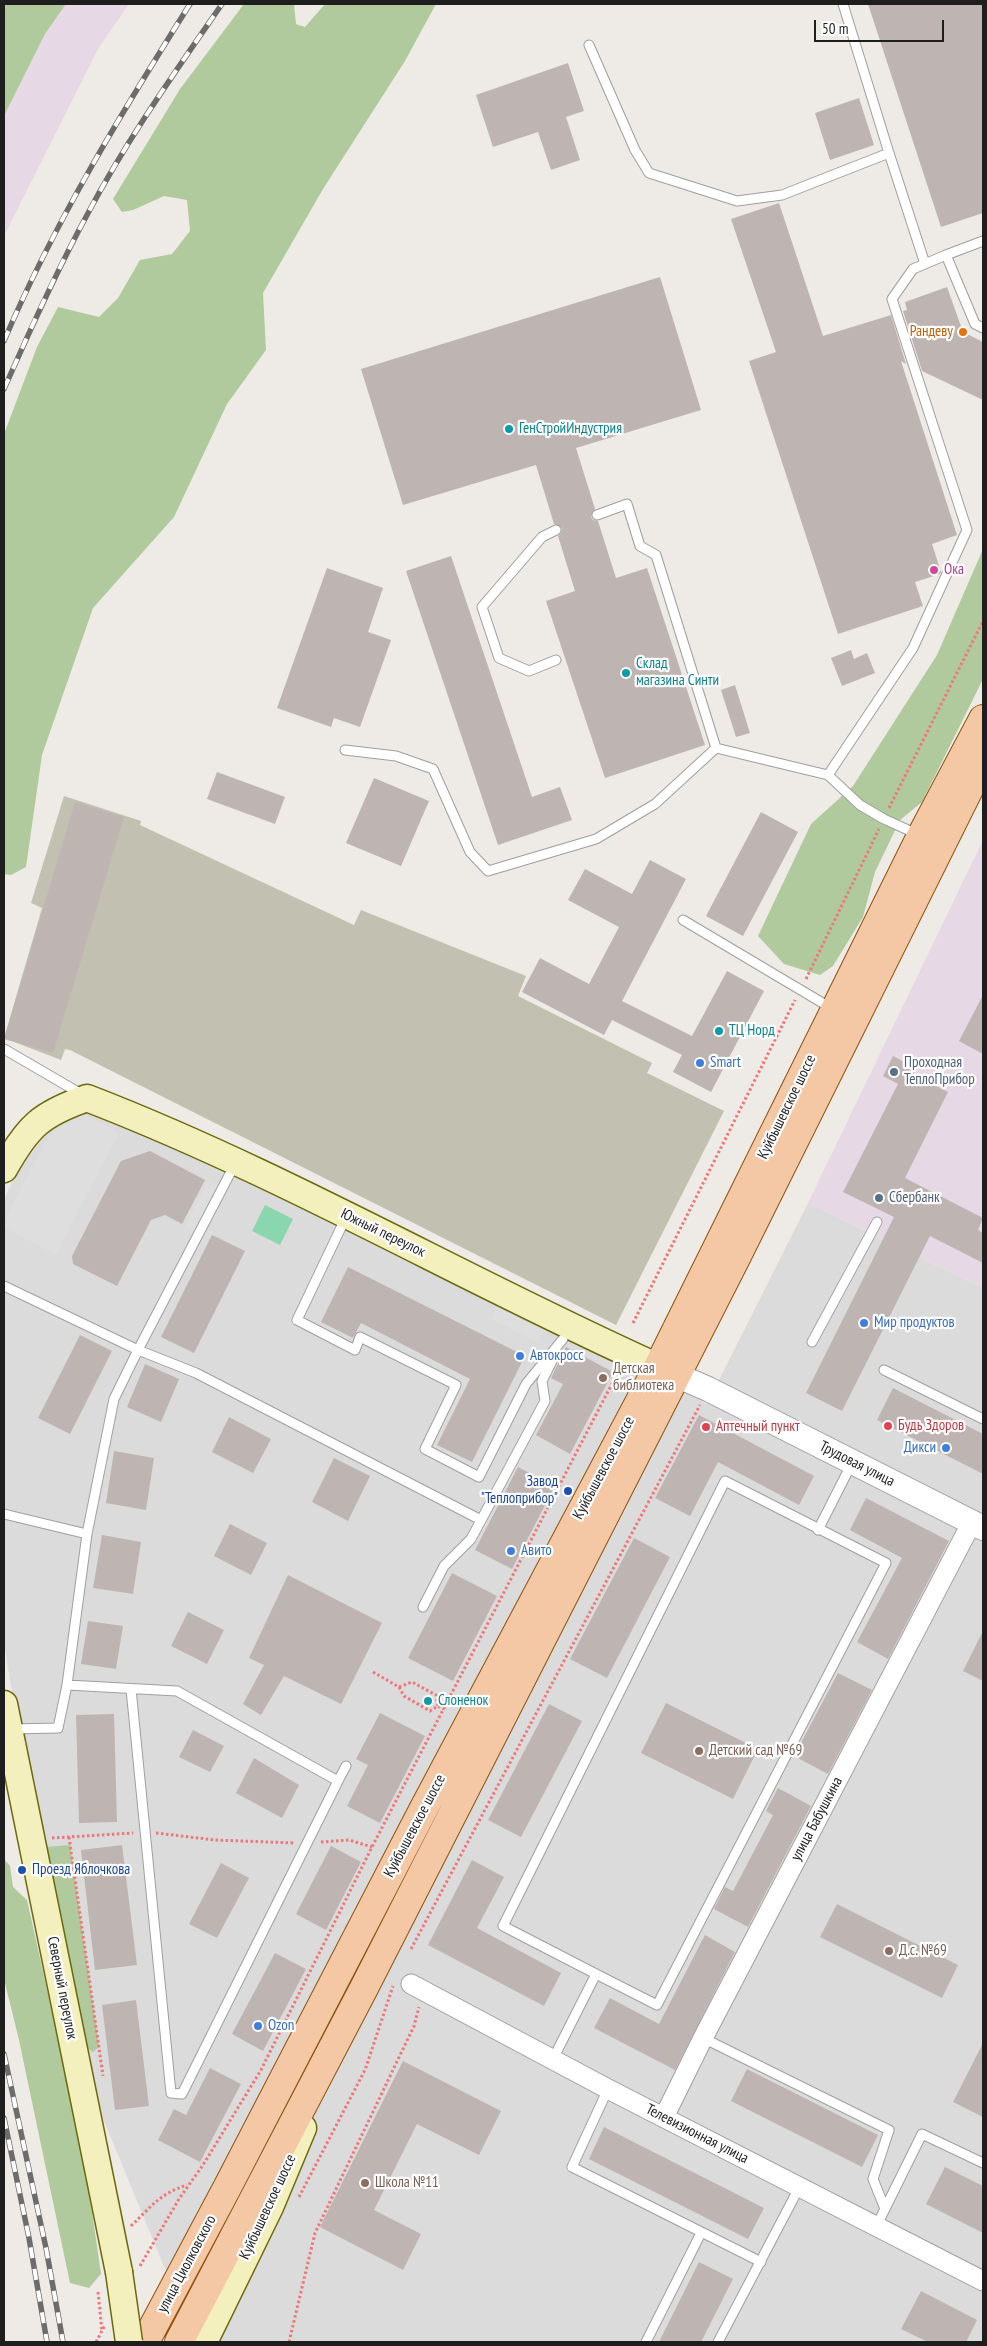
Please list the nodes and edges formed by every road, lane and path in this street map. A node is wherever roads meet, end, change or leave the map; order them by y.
1 (843, 4) edge
2 (589, 45) dead end
3 (889, 153) junction
4 (983, 241) edge
5 (946, 255) junction
6 (925, 264) junction
7 (983, 328) edge
8 (596, 515) dead end
9 (556, 530) dead end
10 (983, 621) edge
11 (556, 660) dead end
12 (983, 719) edge
13 (716, 748) junction
14 (345, 750) dead end
15 (983, 760) edge
16 (828, 775) junction
17 (884, 819) junction
18 (921, 836) junction
19 (683, 920) dead end
20 (800, 991) junction
21 (835, 1010) junction
22 (4, 1049) edge
23 (87, 1098) junction
24 (235, 1163) junction
25 (4, 1169) edge
26 (347, 1215) junction
27 (877, 1222) dead end
28 (4, 1286) edge
29 (633, 1323) dead end
30 (566, 1333) junction
31 (812, 1342) dead end
32 (138, 1350) junction
33 (884, 1370) dead end
34 (667, 1371) junction
35 (616, 1376) dead end
36 (701, 1403) dead end
37 (983, 1419) edge
38 (852, 1462) junction
39 (4, 1514) edge
40 (481, 1520) junction
41 (978, 1525) edge
42 (818, 1530) junction
43 (87, 1534) junction
44 (422, 1607) dead end
45 (373, 1672) dead end
46 (67, 1685) junction
47 (399, 1687) junction
48 (131, 1689) junction
49 (4, 1704) edge
50 (438, 1706) junction
51 (444, 1709) junction
52 (9, 1729) junction
53 (346, 1766) dead end
54 (338, 1781) junction
55 (144, 1832) junction
56 (69, 1837) junction
57 (32, 1839) junction
58 (307, 1843) junction
59 (372, 1847) junction
60 (409, 1953) dead end
61 (596, 1974) junction
62 (410, 1984) junction
63 (364, 1988) junction
64 (703, 2038) junction
65 (553, 2059) junction
66 (103, 2076) dead end
67 (608, 2089) junction
68 (664, 2117) junction
69 (983, 2164) edge
70 (187, 2185) junction
71 (228, 2186) joint
72 (800, 2186) junction
73 (179, 2199) dead end
74 (254, 2200) joint
75 (297, 2202) dead end
76 (885, 2209) junction
77 (876, 2227) junction
78 (125, 2232) dead end
79 (701, 2233) junction
80 (761, 2262) junction
81 (983, 2281) edge
82 (98, 2291) dead end
83 (102, 2332) dead end
84 (129, 2342) edge
85 (145, 2342) edge
86 (179, 2342) edge
87 (204, 2342) edge
88 (289, 2342) edge
89 (646, 2342) edge
90 (718, 2342) edge

1 - 3 lane
2 - 3 lane
3 - 6 lane
4 - 5 lane
5 - 6 lane
5 - 7 lane
6 - 16 lane
8 - 13 lane
9 - 11 lane
10 - 17 path
12 - 18 main road, Куйбышевское шоссе
13 - 14 lane
13 - 16 lane
15 - 34 main road, Куйбышевское шоссе
16 - 17 lane
17 - 18 lane
17 - 20 path
18 - 21 main road, Куйбышевское шоссе
19 - 20 lane
20 - 21 lane
20 - 29 path
21 - 34 main road, Куйбышевское шоссе
22 - 23 lane
23 - 24 main road, Южный переулок
23 - 25 main road
24 - 26 main road, Южный переулок
24 - 32 lane
26 - 30 main road, Южный переулок
26 - 30 lane
27 - 31 lane
28 - 32 lane
30 - 34 main road, Южный переулок
30 - 40 lane
32 - 40 lane
32 - 43 lane
33 - 37 lane
34 - 38 street, Трудовая улица
34 - 63 main road, Куйбышевское шоссе
34 - 71 main road, Куйбышевское шоссе
35 - 51 path
36 - 60 path
38 - 41 street, Трудовая улица
38 - 42 lane
39 - 43 lane
40 - 44 lane
41 - 64 street, улица Бабушкина
42 - 61 lane
42 - 61 lane
43 - 46 lane
45 - 47 path
46 - 48 lane
46 - 52 lane
47 - 50 path
47 - 50 path
48 - 54 lane
48 - 55 lane
49 - 52 main road, Северный переулок
50 - 51 path
51 - 59 path
52 - 57 main road, Северный переулок
53 - 54 lane
54 - 58 lane
55 - 56 path
55 - 58 path
55 - 58 lane
56 - 57 path
56 - 66 path
57 - 84 main road, Северный переулок, bridge
58 - 59 path
59 - 70 path
61 - 65 lane
62 - 65 street, Телевизионная улица
62 - 75 path
62 - 88 path
63 - 74 main road, Куйбышевское шоссе
63 - 87 main road, Куйбышевское шоссе
64 - 68 street, улица Бабушкина
64 - 76 lane
65 - 67 street, Телевизионная улица
67 - 68 street, Телевизионная улица
67 - 79 lane
68 - 72 street, Телевизионная улица
69 - 76 lane
70 - 73 path
70 - 78 path
71 - 85 main road, улица Циолковского
72 - 77 street, Телевизионная улица
72 - 80 lane
74 - 86 main road, улица Циолковского
76 - 77 lane
77 - 81 street, Телевизионная улица
79 - 80 lane
79 - 89 lane
80 - 90 lane
82 - 83 path

